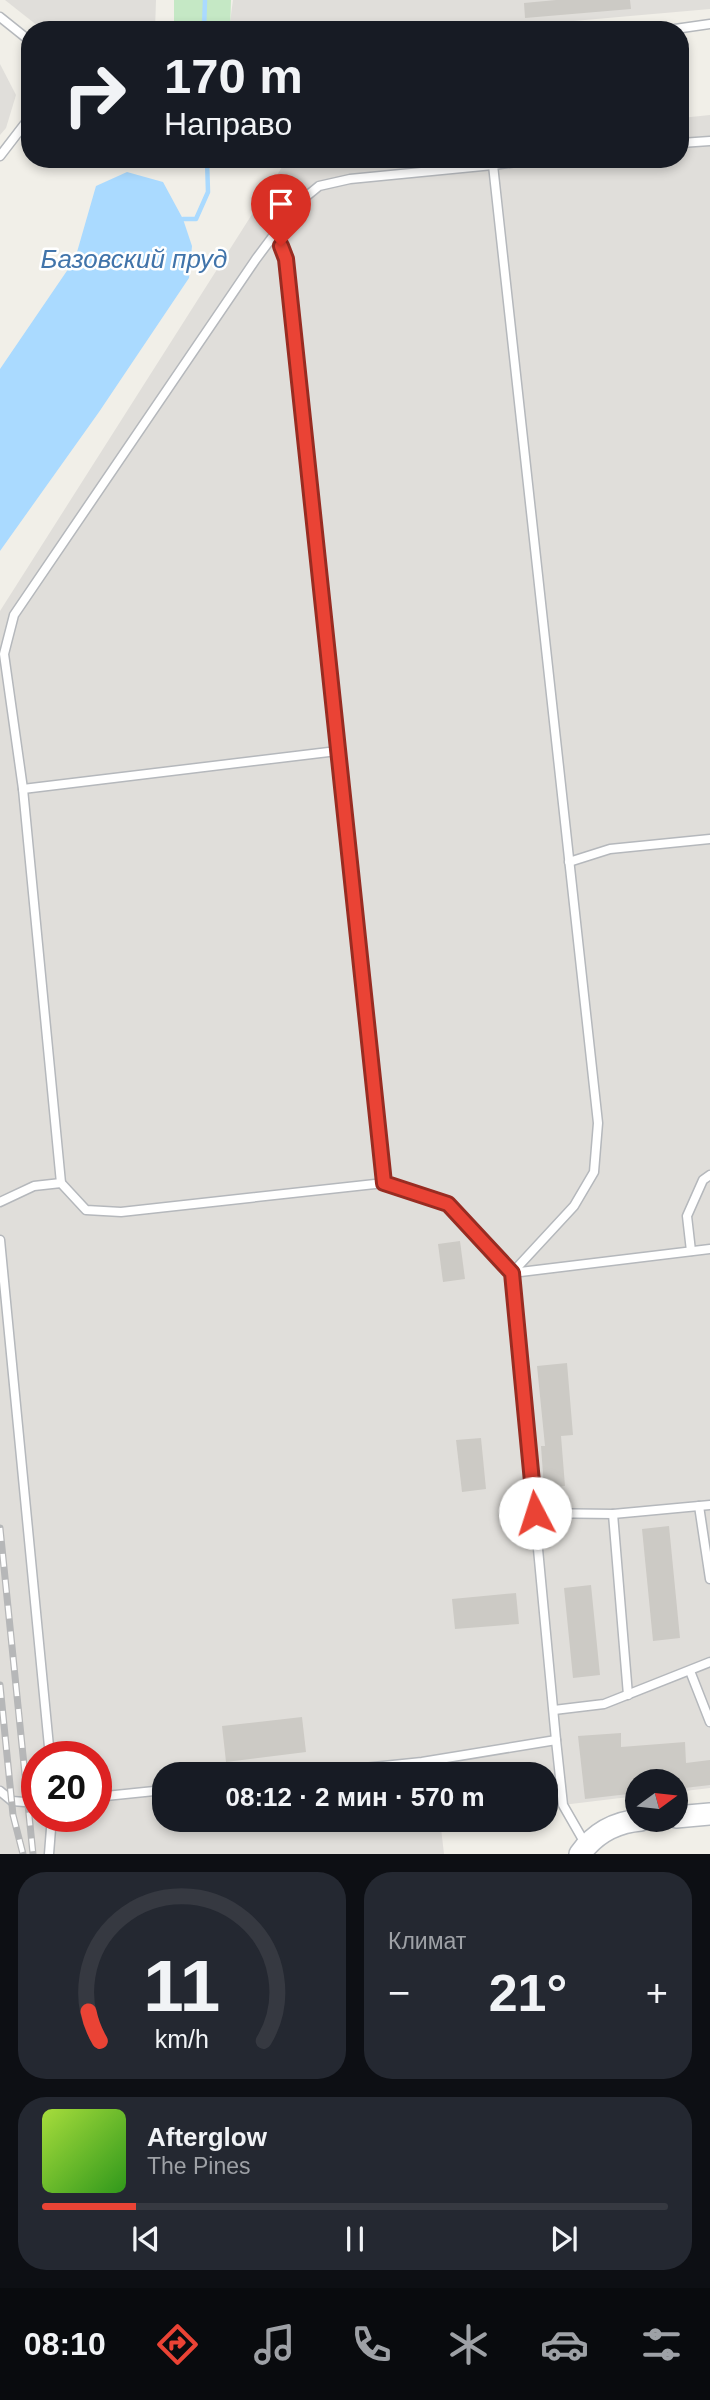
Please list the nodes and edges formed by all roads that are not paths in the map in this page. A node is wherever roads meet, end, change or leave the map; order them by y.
1 (0, 17) edge
2 (710, 24) edge
3 (689, 27) edge
4 (21, 34) edge
5 (21, 129) edge
6 (710, 141) edge
7 (689, 142) edge
8 (0, 156) edge
9 (463, 168) edge
10 (493, 168) edge
11 (275, 232) junction
12 (337, 751) junction
13 (23, 789) junction
14 (710, 839) edge
15 (569, 862) junction
16 (710, 1175) edge
17 (61, 1183) junction
18 (384, 1183) junction
19 (0, 1202) edge
20 (0, 1240) edge
21 (710, 1249) edge
22 (691, 1251) junction
23 (512, 1273) junction
24 (710, 1505) edge
25 (699, 1506) junction
26 (535, 1513) junction
27 (613, 1514) junction
28 (710, 1579) edge
29 (710, 1662) edge
30 (690, 1671) junction
31 (628, 1695) junction
32 (554, 1710) junction
33 (710, 1722) edge
34 (556, 1740) junction
35 (48, 1741) edge
36 (422, 1762) edge
37 (0, 1791) edge
38 (152, 1791) edge
39 (112, 1795) edge
40 (21, 1802) edge
41 (710, 1814) edge
42 (688, 1816) edge
43 (625, 1822) edge
44 (51, 1832) edge
45 (584, 1849) edge
46 (49, 1854) edge

1 - 4 lane
2 - 3 lane
5 - 8 lane
6 - 7 lane
9 - 11 lane
10 - 15 lane
11 - 12 lane
11 - 13 lane
12 - 13 lane
12 - 18 lane
13 - 17 lane
14 - 15 lane
15 - 23 lane
16 - 22 lane
17 - 18 lane
17 - 19 lane
18 - 23 lane
20 - 35 lane
21 - 22 lane
22 - 23 lane
23 - 26 lane
24 - 25 lane
25 - 27 lane
25 - 28 lane
26 - 27 lane
26 - 32 lane
27 - 31 lane
29 - 30 lane
30 - 31 lane
30 - 33 lane
31 - 32 lane
32 - 34 lane
34 - 36 lane
34 - 45 lane
37 - 40 lane
38 - 39 lane
41 - 42 main road
43 - 45 main road
44 - 46 lane

